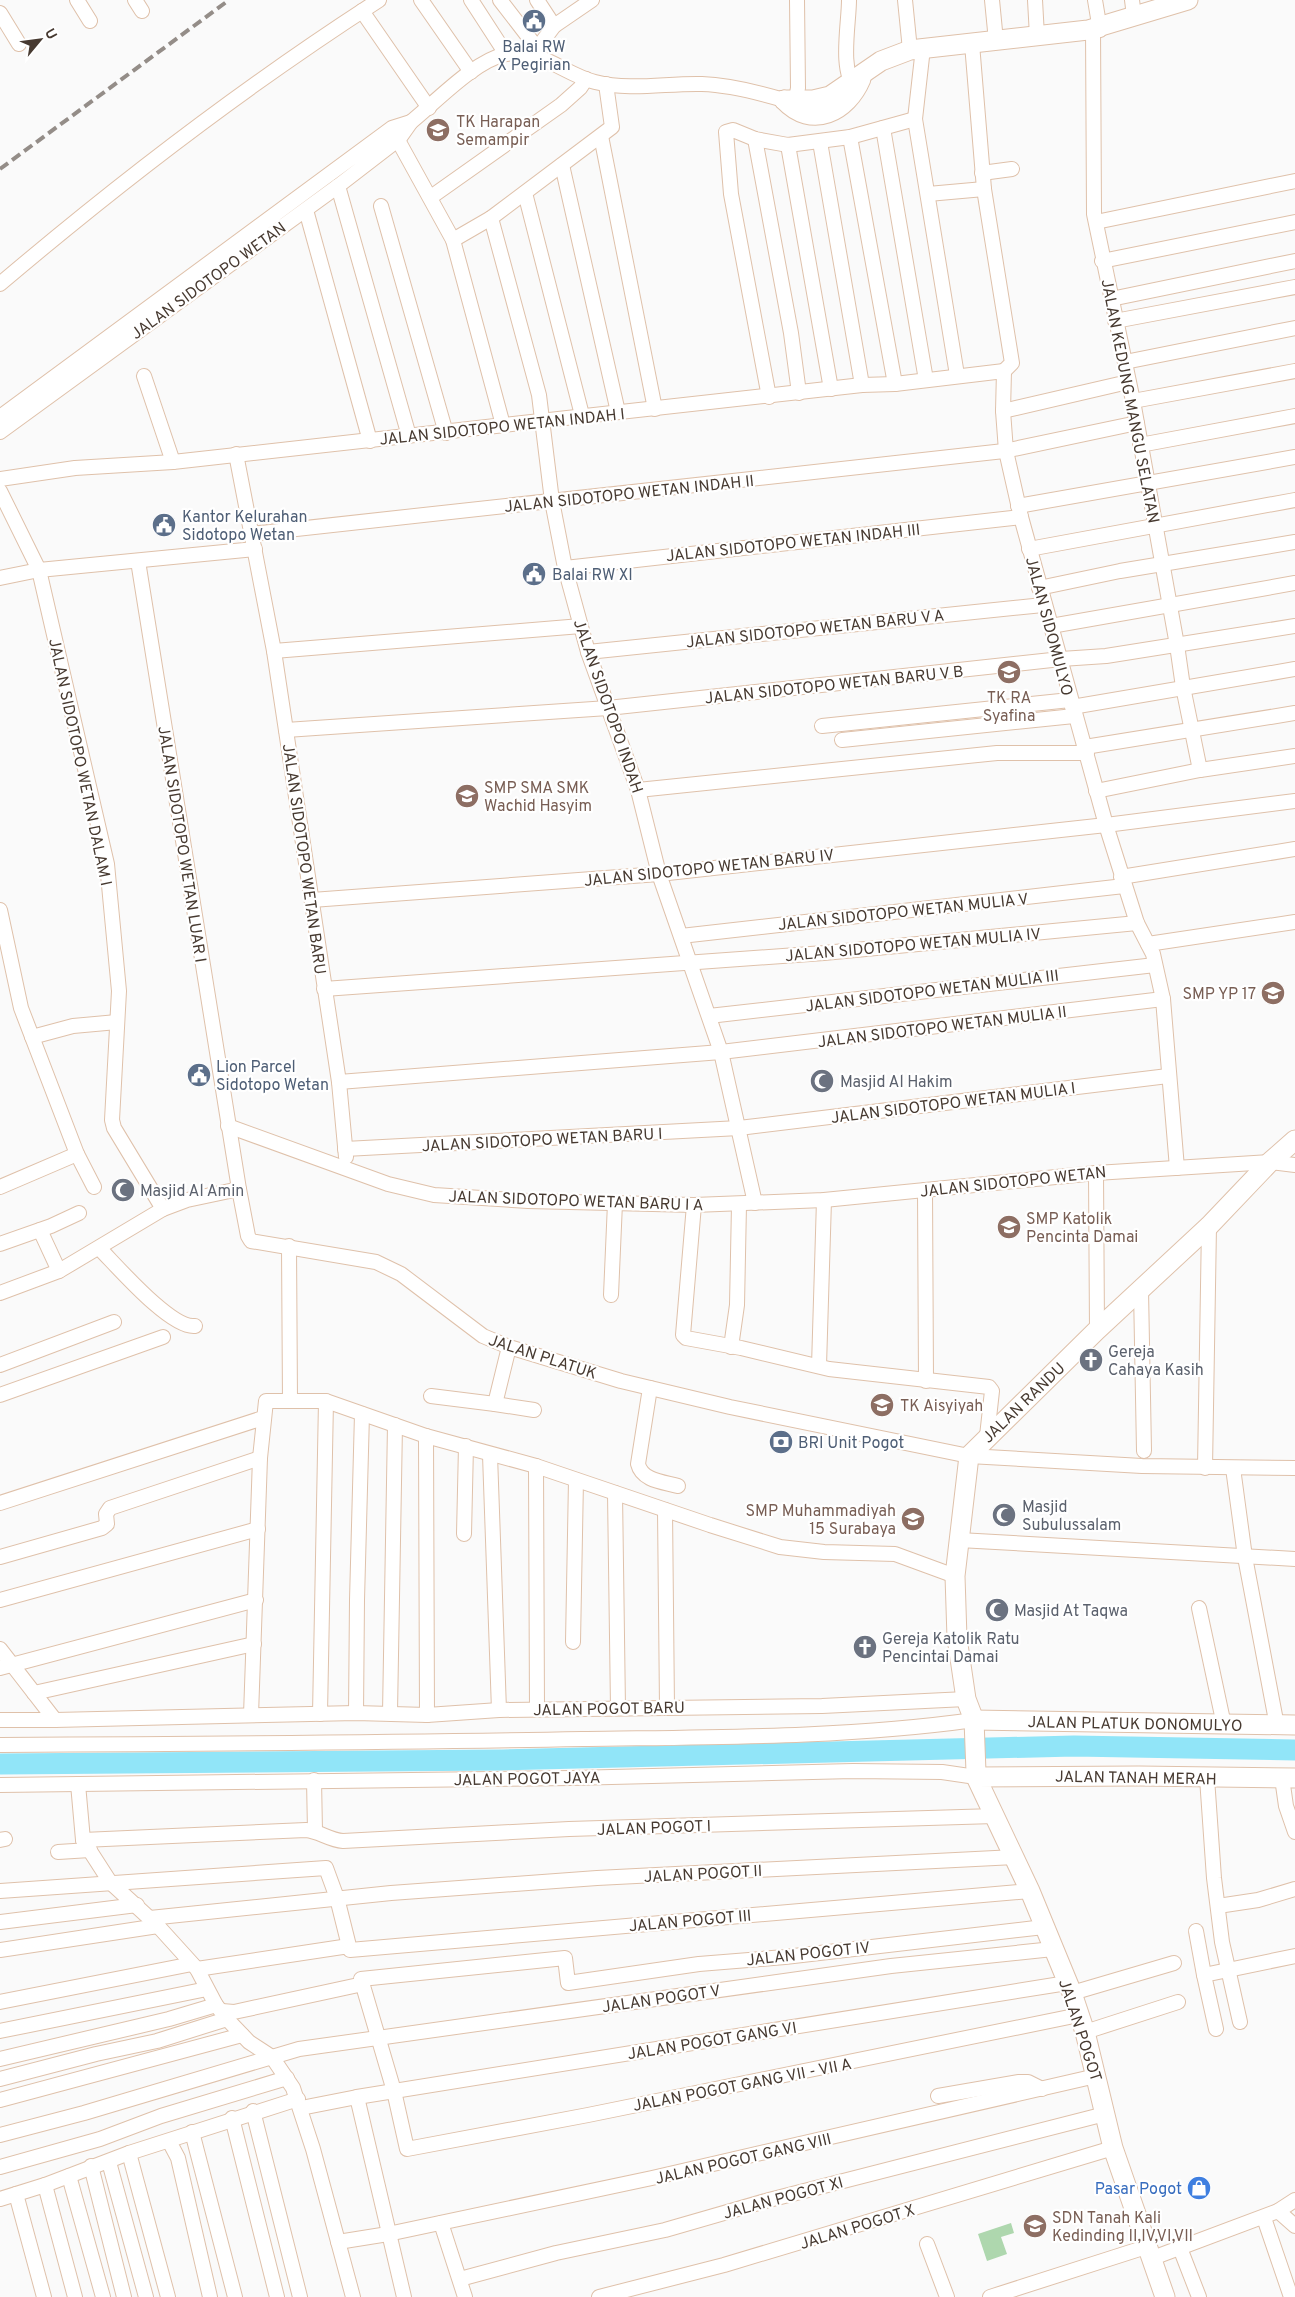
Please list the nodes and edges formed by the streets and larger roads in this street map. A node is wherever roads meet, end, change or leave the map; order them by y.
1 (77, 0) edge
2 (379, 0) edge
3 (421, 0) edge
4 (471, 0) edge
5 (500, 0) edge
6 (536, 0) edge
7 (592, 0) edge
8 (797, 0) edge
9 (849, 0) edge
10 (905, 0) edge
11 (992, 0) edge
12 (1034, 0) edge
13 (1095, 0) edge
14 (1188, 0) edge
15 (1199, 0) edge
16 (1133, 8) edge
17 (362, 11) junction
18 (0, 13) edge
19 (90, 21) dead end
20 (554, 26) junction
21 (1094, 31) junction
22 (1037, 36) junction
23 (996, 41) junction
24 (19, 44) dead end
25 (971, 48) junction
26 (917, 49) junction
27 (535, 51) junction
28 (506, 54) junction
29 (471, 72) junction
30 (586, 79) junction
31 (857, 83) junction
32 (606, 84) junction
33 (791, 103) junction
34 (429, 108) junction
35 (915, 120) junction
36 (883, 128) junction
37 (395, 134) junction
38 (601, 136) junction
39 (850, 136) junction
40 (755, 139) junction
41 (820, 142) junction
42 (788, 145) junction
43 (562, 165) junction
44 (1012, 169) dead end
45 (982, 173) junction
46 (1295, 181) edge
47 (338, 186) junction
48 (984, 189) junction
49 (524, 193) junction
50 (928, 194) junction
51 (431, 197) junction
52 (381, 206) dead end
53 (306, 210) junction
54 (491, 218) junction
55 (1096, 222) junction
56 (1295, 222) edge
57 (453, 240) junction
58 (1102, 260) junction
59 (1295, 261) edge
60 (0, 284) edge
61 (1295, 287) edge
62 (1111, 299) junction
63 (1115, 322) junction
64 (1295, 328) edge
65 (1125, 362) junction
66 (1004, 371) junction
67 (1295, 371) edge
68 (958, 375) junction
69 (144, 376) dead end
70 (926, 380) junction
71 (1128, 382) junction
72 (896, 384) junction
73 (862, 385) junction
74 (832, 389) junction
75 (799, 393) junction
76 (769, 396) junction
77 (1133, 401) junction
78 (656, 409) junction
79 (1002, 411) junction
80 (618, 412) junction
81 (582, 415) junction
82 (1295, 416) edge
83 (0, 417) edge
84 (542, 420) junction
85 (1136, 423) junction
86 (503, 425) junction
87 (0, 432) edge
88 (446, 433) junction
89 (409, 436) junction
90 (370, 440) junction
91 (1140, 445) junction
92 (1006, 450) junction
93 (236, 454) junction
94 (1295, 457) edge
95 (173, 462) junction
96 (0, 480) edge
97 (1148, 483) junction
98 (0, 491) edge
99 (1295, 500) edge
100 (552, 501) junction
101 (1019, 511) junction
102 (1156, 525) junction
103 (251, 534) junction
104 (1295, 542) edge
105 (1029, 548) junction
106 (255, 549) junction
107 (138, 562) junction
108 (1163, 563) junction
109 (565, 568) junction
110 (39, 570) junction
111 (0, 578) edge
112 (1295, 583) edge
113 (1039, 588) junction
114 (1170, 604) junction
115 (1043, 605) junction
116 (581, 626) junction
117 (1051, 626) junction
118 (1295, 626) edge
119 (1177, 645) junction
120 (274, 651) junction
121 (588, 652) junction
122 (1061, 659) junction
123 (1295, 669) edge
124 (1183, 686) junction
125 (608, 708) junction
126 (1072, 708) junction
127 (1295, 713) edge
128 (822, 726) dead end
129 (286, 730) junction
130 (1192, 730) junction
131 (842, 740) dead end
132 (1086, 750) junction
133 (1295, 756) edge
134 (1200, 770) junction
135 (638, 790) junction
136 (1096, 791) junction
137 (1295, 801) edge
138 (1106, 825) junction
139 (1295, 849) edge
140 (659, 874) junction
141 (1123, 881) junction
142 (312, 900) junction
143 (0, 910) edge
144 (1295, 922) edge
145 (1137, 923) junction
146 (681, 936) junction
147 (1148, 944) junction
148 (688, 962) junction
149 (1155, 965) junction
150 (324, 989) junction
151 (1163, 999) junction
152 (709, 1016) junction
153 (118, 1022) junction
154 (32, 1037) junction
155 (721, 1052) junction
156 (1168, 1076) junction
157 (339, 1082) junction
158 (228, 1126) junction
159 (739, 1128) junction
160 (1295, 1140) edge
161 (345, 1149) junction
162 (77, 1154) junction
163 (1270, 1162) junction
164 (1295, 1165) edge
165 (1177, 1168) junction
166 (347, 1170) junction
167 (1096, 1173) junction
168 (0, 1187) edge
169 (94, 1187) dead end
170 (239, 1189) junction
171 (925, 1190) junction
172 (824, 1200) junction
173 (614, 1203) junction
174 (755, 1203) junction
175 (739, 1205) junction
176 (694, 1206) junction
177 (163, 1209) junction
178 (79, 1213) dead end
179 (1209, 1226) junction
180 (40, 1230) junction
181 (0, 1244) edge
182 (289, 1246) junction
183 (99, 1248) junction
184 (59, 1270) junction
185 (1141, 1290) junction
186 (0, 1293) edge
187 (611, 1295) dead end
188 (114, 1322) dead end
189 (195, 1326) dead end
190 (1096, 1330) junction
191 (163, 1337) dead end
192 (509, 1347) junction
193 (731, 1347) junction
194 (0, 1365) edge
195 (819, 1366) junction
196 (926, 1380) junction
197 (650, 1388) junction
198 (0, 1395) edge
199 (432, 1396) dead end
200 (290, 1401) junction
201 (326, 1401) junction
202 (496, 1404) junction
203 (534, 1410) dead end
204 (362, 1414) junction
205 (263, 1418) junction
206 (395, 1425) junction
207 (426, 1436) junction
208 (987, 1436) junction
209 (466, 1446) junction
210 (1144, 1450) dead end
211 (490, 1456) junction
212 (969, 1456) junction
213 (260, 1458) junction
214 (536, 1466) junction
215 (1205, 1468) junction
216 (1233, 1468) junction
217 (1295, 1468) edge
218 (576, 1480) junction
219 (678, 1486) dead end
220 (615, 1493) junction
221 (0, 1503) edge
222 (665, 1510) junction
223 (258, 1529) junction
224 (464, 1534) dead end
225 (959, 1540) junction
226 (0, 1557) edge
227 (1245, 1557) junction
228 (1295, 1559) edge
229 (955, 1576) junction
230 (0, 1600) edge
231 (256, 1600) junction
232 (1199, 1608) dead end
233 (573, 1642) dead end
234 (254, 1644) junction
235 (0, 1649) edge
236 (14, 1665) junction
237 (0, 1668) edge
238 (34, 1693) junction
239 (966, 1699) junction
240 (667, 1707) junction
241 (618, 1708) junction
242 (537, 1709) junction
243 (500, 1710) junction
244 (356, 1713) junction
245 (320, 1714) junction
246 (390, 1714) junction
247 (251, 1715) junction
248 (427, 1715) junction
249 (0, 1720) edge
250 (55, 1720) junction
251 (974, 1722) junction
252 (1224, 1725) junction
253 (1286, 1725) edge
254 (0, 1745) edge
255 (976, 1774) junction
256 (1207, 1778) junction
257 (1289, 1778) edge
258 (314, 1780) junction
259 (78, 1784) junction
260 (0, 1785) edge
261 (995, 1816) junction
262 (315, 1831) junction
263 (1295, 1832) edge
264 (86, 1845) junction
265 (58, 1852) dead end
266 (1015, 1857) junction
267 (110, 1882) junction
268 (1295, 1890) edge
269 (0, 1891) edge
270 (1030, 1891) junction
271 (337, 1898) junction
272 (137, 1905) junction
273 (1218, 1906) junction
274 (0, 1922) edge
275 (154, 1922) junction
276 (1044, 1927) junction
277 (1196, 1931) dead end
278 (350, 1948) junction
279 (1053, 1949) junction
280 (0, 1950) edge
281 (1295, 1956) edge
282 (1174, 1963) dead end
283 (194, 1966) junction
284 (1228, 1970) junction
285 (1204, 1975) junction
286 (363, 1984) junction
287 (1070, 1988) junction
288 (207, 1989) junction
289 (0, 2002) edge
290 (1178, 2002) dead end
291 (222, 2012) junction
292 (1240, 2022) dead end
293 (1082, 2024) junction
294 (1216, 2029) dead end
295 (0, 2031) edge
296 (242, 2034) junction
297 (377, 2036) junction
298 (272, 2057) junction
299 (0, 2060) edge
300 (1096, 2076) junction
301 (0, 2079) edge
302 (282, 2079) junction
303 (1042, 2089) junction
304 (394, 2091) junction
305 (938, 2096) dead end
306 (357, 2097) junction
307 (0, 2100) edge
308 (300, 2103) junction
309 (254, 2111) junction
310 (1105, 2114) junction
311 (232, 2118) junction
312 (192, 2132) junction
313 (0, 2135) edge
314 (168, 2141) junction
315 (1113, 2148) junction
316 (129, 2152) junction
317 (109, 2162) junction
318 (91, 2166) junction
319 (0, 2167) edge
320 (69, 2176) junction
321 (45, 2185) junction
322 (16, 2194) junction
323 (0, 2199) edge
324 (1295, 2200) edge
325 (1278, 2212) junction
326 (1264, 2218) junction
327 (441, 2223) junction
328 (1295, 2226) edge
329 (388, 2234) junction
330 (338, 2242) junction
331 (927, 2244) dead end
332 (1180, 2248) junction
333 (1148, 2253) junction
334 (460, 2279) junction
335 (44, 2297) edge
336 (75, 2297) edge
337 (103, 2297) edge
338 (124, 2297) edge
339 (146, 2297) edge
340 (168, 2297) edge
341 (210, 2297) edge
342 (234, 2297) edge
343 (277, 2297) edge
344 (300, 2297) edge
345 (353, 2297) edge
346 (404, 2297) edge
347 (465, 2297) edge
348 (599, 2297) edge
349 (947, 2297) edge
350 (990, 2297) edge
351 (1165, 2297) edge
352 (1199, 2297) edge
353 (1291, 2297) edge

1 - 19 street
2 - 17 street
3 - 29 street
4 - 28 street
5 - 27 street
6 - 20 street
7 - 20 street
8 - 33 street
9 - 31 street
10 - 26 street
11 - 23 street
12 - 22 street
13 - 21 street, JALAN KEDUNG MANGU SELATAN
14 - 16 street
15 - 21 street
16 - 21 street
17 - 34 street
17 - 60 street
18 - 24 street
20 - 27 street
21 - 22 street
21 - 55 street, JALAN KEDUNG MANGU SELATAN
22 - 23 street
23 - 25 street
25 - 26 street
25 - 45 street
26 - 31 street
26 - 35 street
27 - 28 street, JALAN SIDOTOPO WETAN
27 - 30 street
28 - 29 street, JALAN SIDOTOPO WETAN
29 - 34 street, JALAN SIDOTOPO WETAN
30 - 32 street
30 - 51 street
31 - 33 street
32 - 33 street
32 - 38 street
34 - 37 street, JALAN SIDOTOPO WETAN
35 - 36 street
35 - 50 street
36 - 39 street
36 - 70 street
37 - 47 street, JALAN SIDOTOPO WETAN
37 - 51 street
37 - 83 street, JALAN SIDOTOPO WETAN
38 - 43 street
38 - 78 street
39 - 41 street
39 - 72 street
40 - 42 street
40 - 75 street
40 - 76 street
41 - 42 street
41 - 73 street
42 - 74 street
43 - 49 street
43 - 80 street
44 - 45 street
45 - 48 street
46 - 55 street
47 - 53 street, JALAN SIDOTOPO WETAN
47 - 89 street
48 - 50 street
48 - 66 street, JALAN SIDOMULYO
49 - 54 street
49 - 81 street
50 - 68 street
51 - 57 street
52 - 88 street
53 - 87 street, JALAN SIDOTOPO WETAN
53 - 90 street
54 - 57 street
54 - 84 street, JALAN SIDOTOPO INDAH
55 - 58 street, JALAN KEDUNG MANGU SELATAN
56 - 58 street
57 - 86 street
58 - 62 street, JALAN KEDUNG MANGU SELATAN
59 - 62 street
61 - 63 street
62 - 63 street, JALAN KEDUNG MANGU SELATAN
63 - 65 street, JALAN KEDUNG MANGU SELATAN
64 - 65 street
65 - 71 street, JALAN KEDUNG MANGU SELATAN
66 - 68 street, JALAN SIDOTOPO WETAN INDAH I
66 - 79 street, JALAN SIDOMULYO
67 - 77 street
68 - 70 street, JALAN SIDOTOPO WETAN INDAH I
69 - 95 street
70 - 72 street, JALAN SIDOTOPO WETAN INDAH I
71 - 77 street, JALAN KEDUNG MANGU SELATAN
71 - 79 street
72 - 73 street, JALAN SIDOTOPO WETAN INDAH I
73 - 74 street, JALAN SIDOTOPO WETAN INDAH I
74 - 75 street, JALAN SIDOTOPO WETAN INDAH I
75 - 76 street, JALAN SIDOTOPO WETAN INDAH I
76 - 78 street, JALAN SIDOTOPO WETAN INDAH I
77 - 85 street, JALAN KEDUNG MANGU SELATAN
78 - 80 street, JALAN SIDOTOPO WETAN INDAH I
79 - 92 street, JALAN SIDOMULYO
80 - 81 street, JALAN SIDOTOPO WETAN INDAH I
81 - 84 street, JALAN SIDOTOPO WETAN INDAH I
82 - 91 street
84 - 86 street, JALAN SIDOTOPO WETAN INDAH I
84 - 100 street, JALAN SIDOTOPO INDAH
85 - 91 street, JALAN KEDUNG MANGU SELATAN
85 - 92 street, JALAN SIDOTOPO WETAN INDAH II
86 - 88 street, JALAN SIDOTOPO WETAN INDAH I
88 - 89 street, JALAN SIDOTOPO WETAN INDAH I
89 - 90 street, JALAN SIDOTOPO WETAN INDAH I
90 - 93 street, JALAN SIDOTOPO WETAN INDAH I
91 - 97 street, JALAN KEDUNG MANGU SELATAN
92 - 100 street, JALAN SIDOTOPO WETAN INDAH II
92 - 101 street, JALAN SIDOMULYO
93 - 95 street, JALAN SIDOTOPO WETAN INDAH I
93 - 103 street, JALAN SIDOTOPO WETAN BARU
94 - 97 street, JALAN SIDOTOPO WETAN INDAH III
95 - 96 street, JALAN SIDOTOPO WETAN INDAH I
97 - 101 street, JALAN SIDOTOPO WETAN INDAH III
97 - 102 street, JALAN KEDUNG MANGU SELATAN
98 - 110 street, JALAN SIDOTOPO WETAN DALAM I
99 - 102 street
100 - 103 street, JALAN SIDOTOPO WETAN INDAH II
100 - 109 street, JALAN SIDOTOPO INDAH
101 - 105 street, JALAN SIDOMULYO
101 - 109 street, JALAN SIDOTOPO WETAN INDAH III
102 - 105 street
102 - 108 street, JALAN KEDUNG MANGU SELATAN
103 - 106 street, JALAN SIDOTOPO WETAN BARU
104 - 108 street
105 - 113 street, JALAN SIDOMULYO
106 - 107 street
106 - 120 street, JALAN SIDOTOPO WETAN BARU
107 - 110 street
107 - 158 street, JALAN SIDOTOPO WETAN LUAR I
108 - 113 street
108 - 114 street, JALAN KEDUNG MANGU SELATAN
109 - 116 street, JALAN SIDOTOPO INDAH
110 - 111 street
110 - 153 street, JALAN SIDOTOPO WETAN DALAM I
112 - 114 street
113 - 115 street, JALAN SIDOMULYO
114 - 117 street
114 - 119 street, JALAN KEDUNG MANGU SELATAN
115 - 117 street, JALAN SIDOMULYO
115 - 121 street, JALAN SIDOTOPO WETAN BARU V A
116 - 120 street
116 - 121 street, JALAN SIDOTOPO INDAH
117 - 122 street, JALAN SIDOMULYO
118 - 119 street, JALAN SIDOTOPO WETAN BARU V B
119 - 122 street, JALAN SIDOTOPO WETAN BARU V B
119 - 124 street, JALAN KEDUNG MANGU SELATAN
120 - 129 street, JALAN SIDOTOPO WETAN BARU
121 - 125 street, JALAN SIDOTOPO INDAH
122 - 125 street, JALAN SIDOTOPO WETAN BARU V B
122 - 126 street, JALAN SIDOMULYO
123 - 124 street
124 - 126 street
124 - 130 street, JALAN KEDUNG MANGU SELATAN
125 - 129 street, JALAN SIDOTOPO WETAN BARU V B
125 - 135 street, JALAN SIDOTOPO INDAH
126 - 128 street
126 - 131 street
126 - 132 street, JALAN SIDOMULYO
127 - 130 street
129 - 142 street, JALAN SIDOTOPO WETAN BARU
130 - 132 street
130 - 134 street, JALAN KEDUNG MANGU SELATAN
132 - 135 street
132 - 136 street, JALAN SIDOMULYO
133 - 134 street
134 - 136 street
135 - 140 street, JALAN SIDOTOPO INDAH
136 - 138 street, JALAN SIDOMULYO
137 - 138 street, JALAN SIDOTOPO WETAN BARU IV
138 - 140 street, JALAN SIDOTOPO WETAN BARU IV
138 - 141 street, JALAN SIDOMULYO
139 - 141 street, JALAN SIDOTOPO WETAN MULIA V
140 - 142 street, JALAN SIDOTOPO WETAN BARU IV
140 - 146 street, JALAN SIDOTOPO INDAH
141 - 145 street
141 - 146 street, JALAN SIDOTOPO WETAN MULIA V
142 - 150 street, JALAN SIDOTOPO WETAN BARU
143 - 154 street
144 - 147 street
145 - 147 street
145 - 148 street, JALAN SIDOTOPO WETAN MULIA IV
146 - 148 street, JALAN SIDOTOPO INDAH
147 - 149 street
148 - 150 street, JALAN SIDOTOPO WETAN MULIA IV
148 - 152 street, JALAN SIDOTOPO INDAH
149 - 151 street
149 - 152 street, JALAN SIDOTOPO WETAN MULIA III
150 - 157 street, JALAN SIDOTOPO WETAN BARU
151 - 155 street, JALAN SIDOTOPO WETAN MULIA II
151 - 156 street
152 - 155 street, JALAN SIDOTOPO INDAH
153 - 154 street
153 - 177 street, JALAN SIDOTOPO WETAN DALAM I
154 - 162 street
155 - 157 street, JALAN SIDOTOPO WETAN MULIA II
155 - 159 street, JALAN SIDOTOPO INDAH
156 - 159 street, JALAN SIDOTOPO WETAN MULIA I
156 - 165 street
157 - 161 street, JALAN SIDOTOPO WETAN BARU
158 - 166 street, JALAN SIDOTOPO WETAN BARU I A
158 - 170 street, JALAN PLATUK
159 - 161 street, JALAN SIDOTOPO WETAN BARU I
159 - 174 street, JALAN SIDOTOPO INDAH
160 - 163 street, JALAN RANDU
161 - 166 street, JALAN SIDOTOPO WETAN BARU
162 - 168 street
162 - 169 street
163 - 164 street, JALAN SIDOTOPO WETAN
163 - 165 street, JALAN SIDOTOPO WETAN
163 - 179 street, JALAN RANDU
165 - 167 street, JALAN SIDOTOPO WETAN
166 - 173 street, JALAN SIDOTOPO WETAN BARU I A
167 - 171 street, JALAN SIDOTOPO WETAN
167 - 190 street
170 - 177 street
170 - 182 street, JALAN PLATUK
171 - 172 street, JALAN SIDOTOPO WETAN
171 - 196 street
172 - 174 street, JALAN SIDOTOPO WETAN
172 - 195 street
173 - 176 street, JALAN SIDOTOPO WETAN BARU I A
173 - 187 street
174 - 175 street, JALAN SIDOTOPO WETAN BARU I A
175 - 176 street, JALAN SIDOTOPO WETAN BARU I A
175 - 193 street
176 - 193 street
177 - 183 street
178 - 180 street
179 - 185 street, JALAN RANDU
179 - 215 street
180 - 181 street
180 - 184 street
182 - 192 street, JALAN PLATUK
182 - 200 street
183 - 184 street
183 - 189 street
184 - 186 street
185 - 190 street, JALAN RANDU
185 - 210 street
188 - 194 street
190 - 208 street, JALAN RANDU
191 - 198 street
192 - 197 street, JALAN PLATUK
192 - 202 street
193 - 195 street
195 - 196 street
196 - 208 street
197 - 212 street, JALAN PLATUK
197 - 219 street
199 - 202 street
200 - 201 street
200 - 205 street
201 - 204 street
201 - 245 street
202 - 203 street
204 - 206 street
204 - 244 street
205 - 213 street
205 - 221 street
206 - 207 street
206 - 246 street
207 - 209 street
207 - 248 street
208 - 212 street, JALAN RANDU
209 - 211 street
209 - 224 street
211 - 214 street
211 - 243 street
212 - 215 street, JALAN PLATUK
212 - 225 street, JALAN RANDU
213 - 223 street
213 - 226 street
214 - 218 street
214 - 242 street
215 - 216 street, JALAN PLATUK
216 - 217 street, JALAN PLATUK
216 - 227 street
218 - 220 street
218 - 233 street
220 - 222 street
220 - 241 street
222 - 229 street
222 - 240 street
223 - 230 street
223 - 231 street
225 - 227 street
225 - 229 street, JALAN RANDU
227 - 228 street
227 - 253 street
229 - 239 street, JALAN RANDU
231 - 234 street
231 - 236 street
232 - 252 street
234 - 238 street
234 - 247 street
235 - 236 street
236 - 237 street
236 - 238 street
238 - 250 street
239 - 240 street, JALAN POGOT BARU
239 - 251 street, JALAN RANDU
240 - 241 street, JALAN POGOT BARU
241 - 242 street, JALAN POGOT BARU
242 - 243 street, JALAN POGOT BARU
243 - 248 street, JALAN POGOT BARU
244 - 245 street, JALAN POGOT BARU
244 - 246 street, JALAN POGOT BARU
245 - 247 street, JALAN POGOT BARU
246 - 248 street, JALAN POGOT BARU
247 - 250 street, JALAN POGOT BARU
249 - 250 street, JALAN POGOT BARU
251 - 252 street, JALAN PLATUK DONOMULYO
251 - 254 street
251 - 255 street, JALAN RANDU
252 - 253 street, JALAN PLATUK DONOMULYO
255 - 256 street, JALAN TANAH MERAH
255 - 258 street, JALAN POGOT JAYA
255 - 261 street, JALAN POGOT
256 - 257 street, JALAN TANAH MERAH
256 - 273 street
257 - 263 street
258 - 259 street, JALAN POGOT JAYA
258 - 262 street
259 - 260 street, JALAN POGOT JAYA
259 - 264 street
261 - 262 street, JALAN POGOT I
261 - 266 street, JALAN POGOT
262 - 264 street
264 - 265 street
264 - 267 street
266 - 270 street, JALAN POGOT
266 - 271 street, JALAN POGOT II
267 - 269 street
267 - 271 street
267 - 272 street
268 - 273 street
270 - 276 street, JALAN POGOT
270 - 278 street, JALAN POGOT III
271 - 275 street, JALAN POGOT II
271 - 278 street
272 - 274 street
272 - 275 street
273 - 284 street
275 - 280 street, JALAN POGOT II
275 - 283 street
276 - 279 street, JALAN POGOT
276 - 286 street, JALAN POGOT IV
277 - 285 street
278 - 283 street, JALAN POGOT III
279 - 287 street, JALAN POGOT
279 - 297 street, JALAN POGOT V
281 - 284 street
282 - 287 street, JALAN POGOT GANG VI
283 - 288 street
283 - 289 street, JALAN POGOT III
284 - 285 street
284 - 292 street
285 - 294 street
286 - 291 street
286 - 297 street
287 - 293 street, JALAN POGOT
287 - 304 street, JALAN POGOT GANG VI
288 - 291 street
288 - 295 street
290 - 293 street, JALAN POGOT GANG VII - VII A
291 - 296 street
291 - 299 street
291 - 301 street
293 - 300 street, JALAN POGOT
293 - 304 street, JALAN POGOT GANG VII - VII A
296 - 298 street
296 - 307 street
297 - 298 street, JALAN POGOT V
297 - 304 street
298 - 302 street
298 - 313 street, JALAN POGOT V
300 - 303 street, JALAN POGOT GANG VIII
300 - 310 street, JALAN POGOT
302 - 308 street
302 - 319 street
303 - 305 street
303 - 327 street, JALAN POGOT GANG VIII
304 - 306 street, JALAN POGOT GANG VI
306 - 308 street, JALAN POGOT GANG VI
306 - 329 street
308 - 309 street, JALAN POGOT GANG VI
308 - 330 street
309 - 311 street, JALAN POGOT GANG VI
309 - 344 street
310 - 315 street, JALAN POGOT
310 - 334 street, JALAN POGOT XI
311 - 312 street, JALAN POGOT GANG VI
311 - 343 street
312 - 314 street, JALAN POGOT GANG VI
312 - 342 street
314 - 316 street, JALAN POGOT GANG VI
314 - 341 street
315 - 333 street, JALAN POGOT
315 - 348 street, JALAN POGOT X
316 - 317 street, JALAN POGOT GANG VI
316 - 340 street
317 - 318 street, JALAN POGOT GANG VI
317 - 339 street
318 - 320 street, JALAN POGOT GANG VI
318 - 338 street
320 - 321 street, JALAN POGOT GANG VI
320 - 337 street
321 - 322 street, JALAN POGOT GANG VI
321 - 336 street
322 - 323 street, JALAN POGOT GANG VI
322 - 335 street
324 - 325 street
325 - 326 street
325 - 328 street
326 - 332 street
326 - 353 street
327 - 329 street, JALAN POGOT GANG VIII
327 - 334 street
329 - 330 street, JALAN POGOT GANG VIII
329 - 346 street
330 - 345 street
331 - 349 street
332 - 333 street
332 - 352 street
333 - 350 street
333 - 351 street, JALAN POGOT
334 - 347 street

